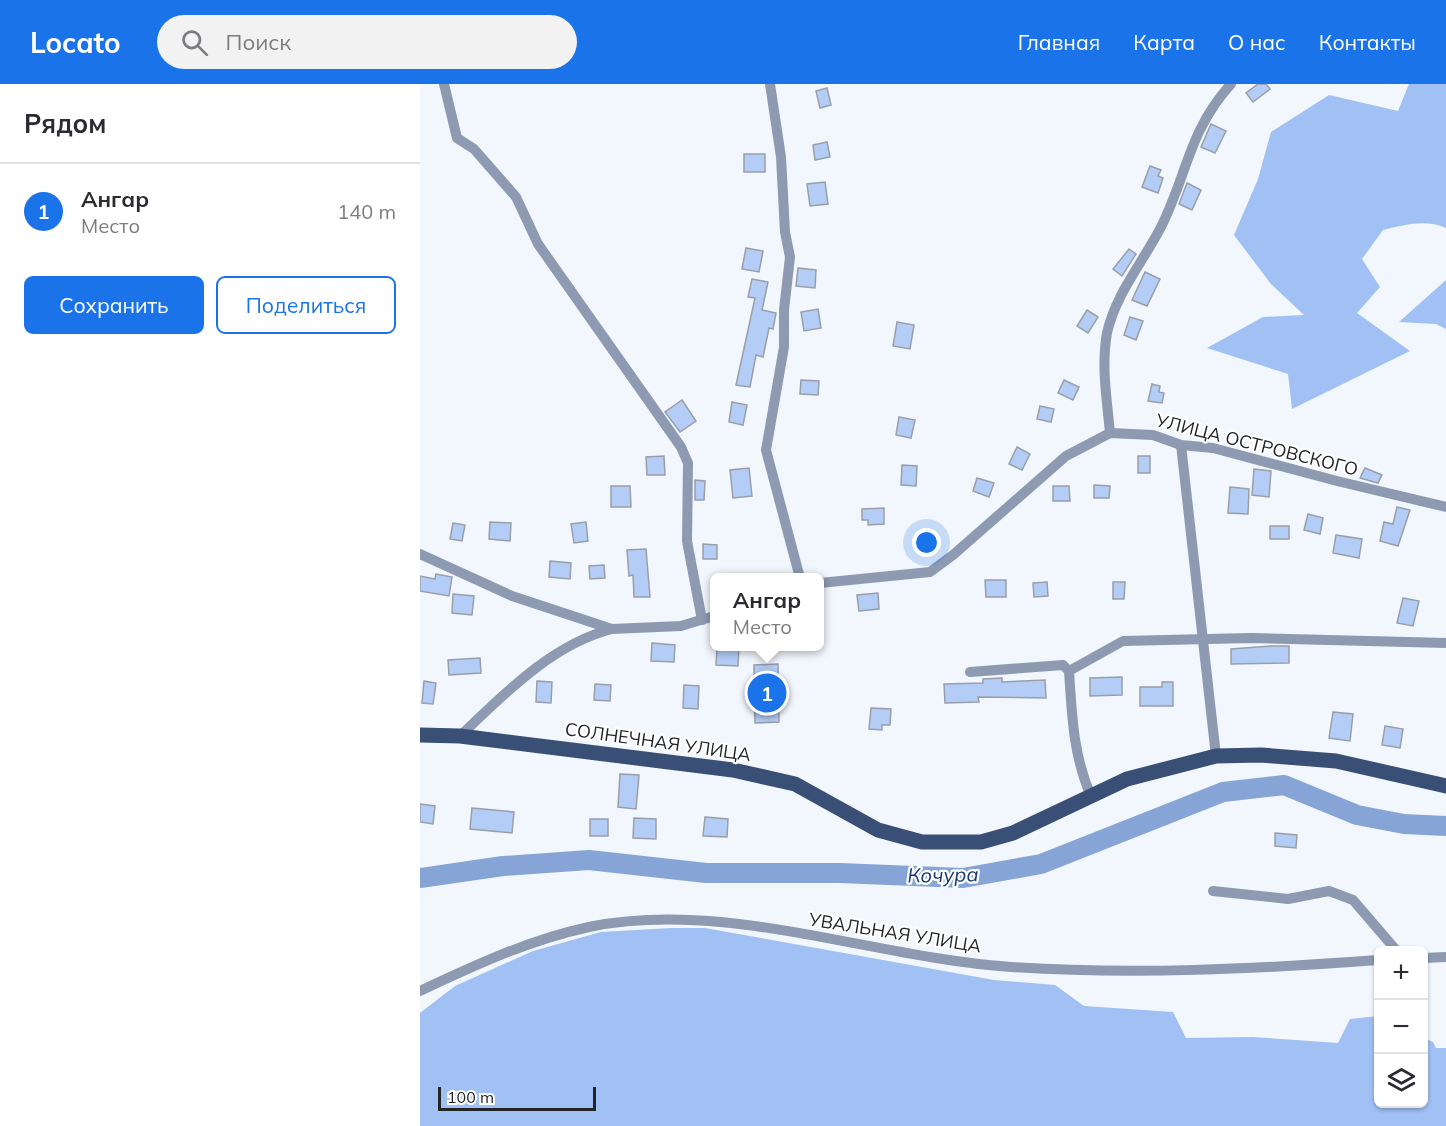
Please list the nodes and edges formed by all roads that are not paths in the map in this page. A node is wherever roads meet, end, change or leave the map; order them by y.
1 (444, 84) edge
2 (770, 84) edge
3 (1231, 84) edge
4 (1110, 433) junction
5 (1181, 445) junction
6 (1446, 507) edge
7 (420, 554) edge
8 (799, 573) edge
9 (824, 583) edge
10 (710, 617) edge
11 (702, 620) junction
12 (612, 629) junction
13 (1205, 639) junction
14 (1446, 643) edge
15 (1069, 671) junction
16 (970, 672) dead end
17 (420, 735) edge
18 (460, 736) junction
19 (1216, 756) junction
20 (1446, 786) edge
21 (1091, 796) junction
22 (1213, 891) dead end
23 (1392, 946) edge
24 (1428, 957) edge
25 (1446, 957) edge
26 (1374, 960) edge
27 (420, 991) edge

1 - 11 street
2 - 8 street
3 - 4 street
4 - 5 street, УЛИЦА ОСТРОВСКОГО
4 - 9 street
5 - 6 street, УЛИЦА ОСТРОВСКОГО
5 - 13 street
7 - 12 street
10 - 11 street
11 - 12 street
12 - 18 street
13 - 14 street
13 - 15 street
13 - 19 street
15 - 16 street
15 - 21 street
17 - 18 main road, СОЛНЕЧНАЯ УЛИЦА
18 - 21 main road, СОЛНЕЧНАЯ УЛИЦА
19 - 20 main road, СОЛНЕЧНАЯ УЛИЦА
19 - 21 main road, СОЛНЕЧНАЯ УЛИЦА
22 - 23 street
24 - 25 street
26 - 27 street, УВАЛЬНАЯ УЛИЦА

